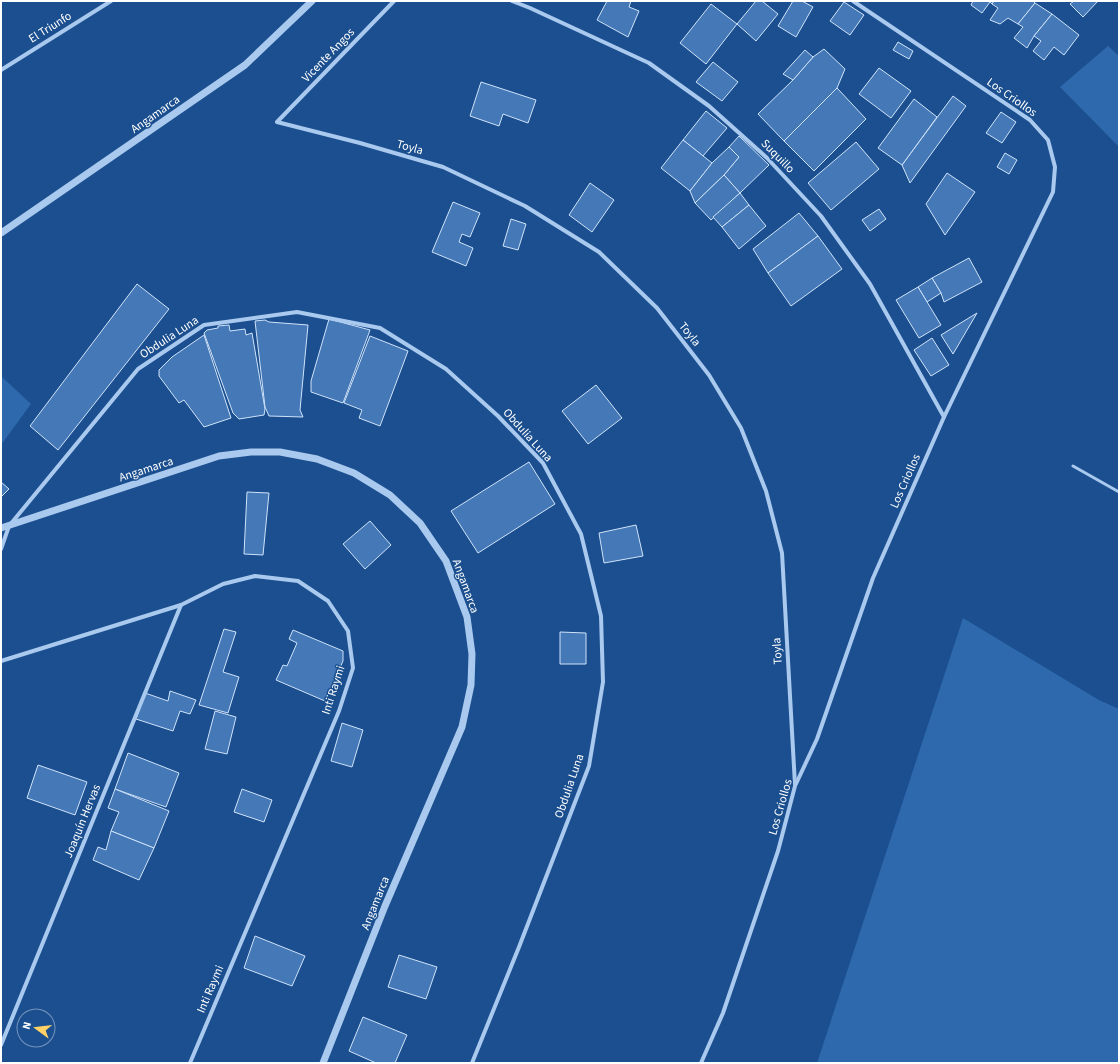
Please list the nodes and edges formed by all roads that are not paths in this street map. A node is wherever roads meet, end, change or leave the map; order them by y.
1 (111, 1) edge
2 (312, 1) edge
3 (394, 1) edge
4 (512, 1) edge
5 (853, 1) edge
6 (1, 70) edge
7 (277, 122) joint
8 (1, 233) edge
9 (944, 417) junction
10 (1073, 466) dead end
11 (1119, 492) edge
12 (9, 526) junction
13 (1, 528) edge
14 (1, 549) edge
15 (181, 605) junction
16 (1, 661) edge
17 (794, 786) junction
18 (1, 1045) edge
19 (190, 1063) edge
20 (324, 1063) edge
21 (472, 1063) edge
22 (701, 1063) edge

1 - 6 street, El Triunfo
2 - 8 street, Angamarca
3 - 7 street, Vicente Angos
4 - 9 street, Suquillo
5 - 9 street, Los Criollos
7 - 17 street, Toyla
9 - 17 street, Los Criollos
10 - 11 lane
12 - 13 street, Angamarca
12 - 14 street
12 - 20 street, Angamarca
12 - 21 street, Obdulia Luna
15 - 16 street, Inti Raymi
15 - 18 street, Joaquín Hervas
15 - 19 street, Inti Raymi
17 - 22 street, Los Criollos

